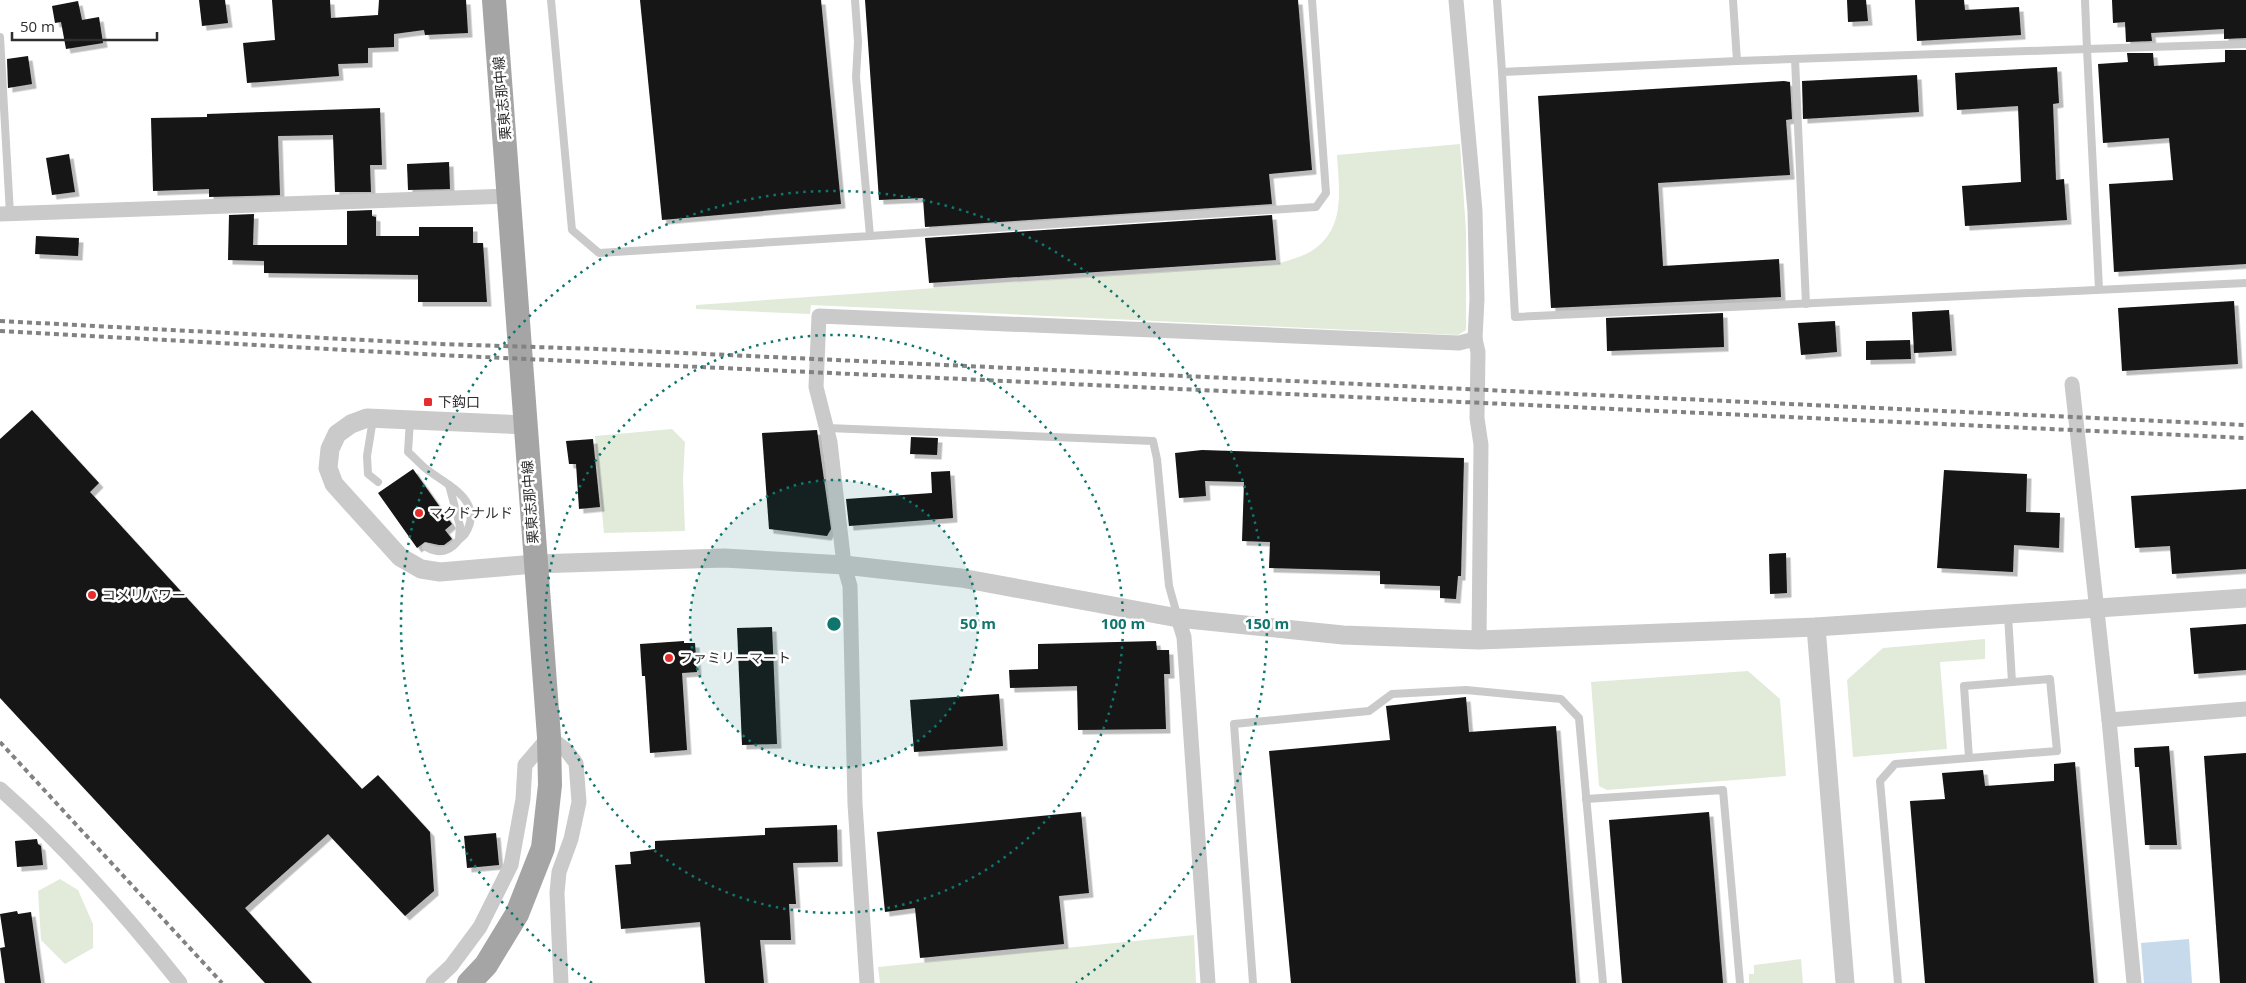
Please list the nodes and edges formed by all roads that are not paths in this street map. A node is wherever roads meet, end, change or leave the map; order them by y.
1 (494, 0) edge
2 (551, 0) edge
3 (855, 0) edge
4 (1312, 0) edge
5 (1456, 0) edge
6 (1498, 0) edge
7 (1733, 0) edge
8 (2085, 0) edge
9 (0, 37) edge
10 (2246, 44) edge
11 (2087, 49) junction
12 (1795, 59) junction
13 (1737, 62) junction
14 (1502, 72) junction
15 (510, 196) junction
16 (5, 214) edge
17 (870, 236) junction
18 (2246, 283) edge
19 (2099, 289) junction
20 (1806, 304) junction
21 (1475, 339) junction
22 (2072, 384) dead end
23 (373, 419) junction
24 (410, 420) junction
25 (525, 425) junction
26 (827, 428) junction
27 (378, 482) dead end
28 (449, 485) junction
29 (459, 539) junction
30 (426, 548) dead end
31 (534, 564) junction
32 (844, 565) junction
33 (2246, 598) edge
34 (2095, 607) junction
35 (2008, 613) junction
36 (1178, 618) junction
37 (1816, 627) junction
38 (1479, 640) junction
39 (2012, 682) junction
40 (2246, 710) edge
41 (2109, 720) junction
42 (549, 737) junction
43 (1969, 758) junction
44 (0, 789) edge
45 (1586, 799) junction
46 (180, 983) edge
47 (434, 983) edge
48 (469, 983) edge
49 (561, 983) edge
50 (867, 983) edge
51 (1208, 983) edge
52 (1253, 983) edge
53 (1602, 983) edge
54 (1740, 983) edge
55 (1845, 983) edge
56 (1898, 983) edge
57 (2134, 983) edge

1 - 15 main road, 栗東志那中線
2 - 17 lane
3 - 17 lane
4 - 17 lane
5 - 21 street
6 - 14 lane
7 - 13 lane
8 - 11 lane
9 - 16 lane
10 - 11 lane
11 - 12 lane
11 - 19 lane
12 - 13 lane
12 - 20 lane
13 - 14 lane
14 - 20 lane
15 - 16 street
15 - 25 main road, 栗東志那中線
18 - 19 lane
19 - 20 lane
21 - 26 street
21 - 38 street
22 - 34 street
23 - 24 street
23 - 27 lane
23 - 31 street
24 - 25 street
24 - 28 lane
25 - 31 main road, 栗東志那中線
26 - 32 street
26 - 36 lane
28 - 29 lane
28 - 29 lane
29 - 30 lane
31 - 32 street
31 - 42 main road, 栗東志那中線
32 - 36 street
32 - 50 street
33 - 34 street
34 - 35 street
34 - 41 street
35 - 37 street
35 - 39 lane
36 - 38 street
36 - 51 street
37 - 38 street
37 - 55 street
39 - 43 lane
39 - 43 lane
40 - 41 street
41 - 57 street
42 - 47 street
42 - 48 main road, 栗東志那中線
42 - 49 street
43 - 56 lane
44 - 46 street
45 - 52 lane
45 - 53 lane
45 - 54 lane

